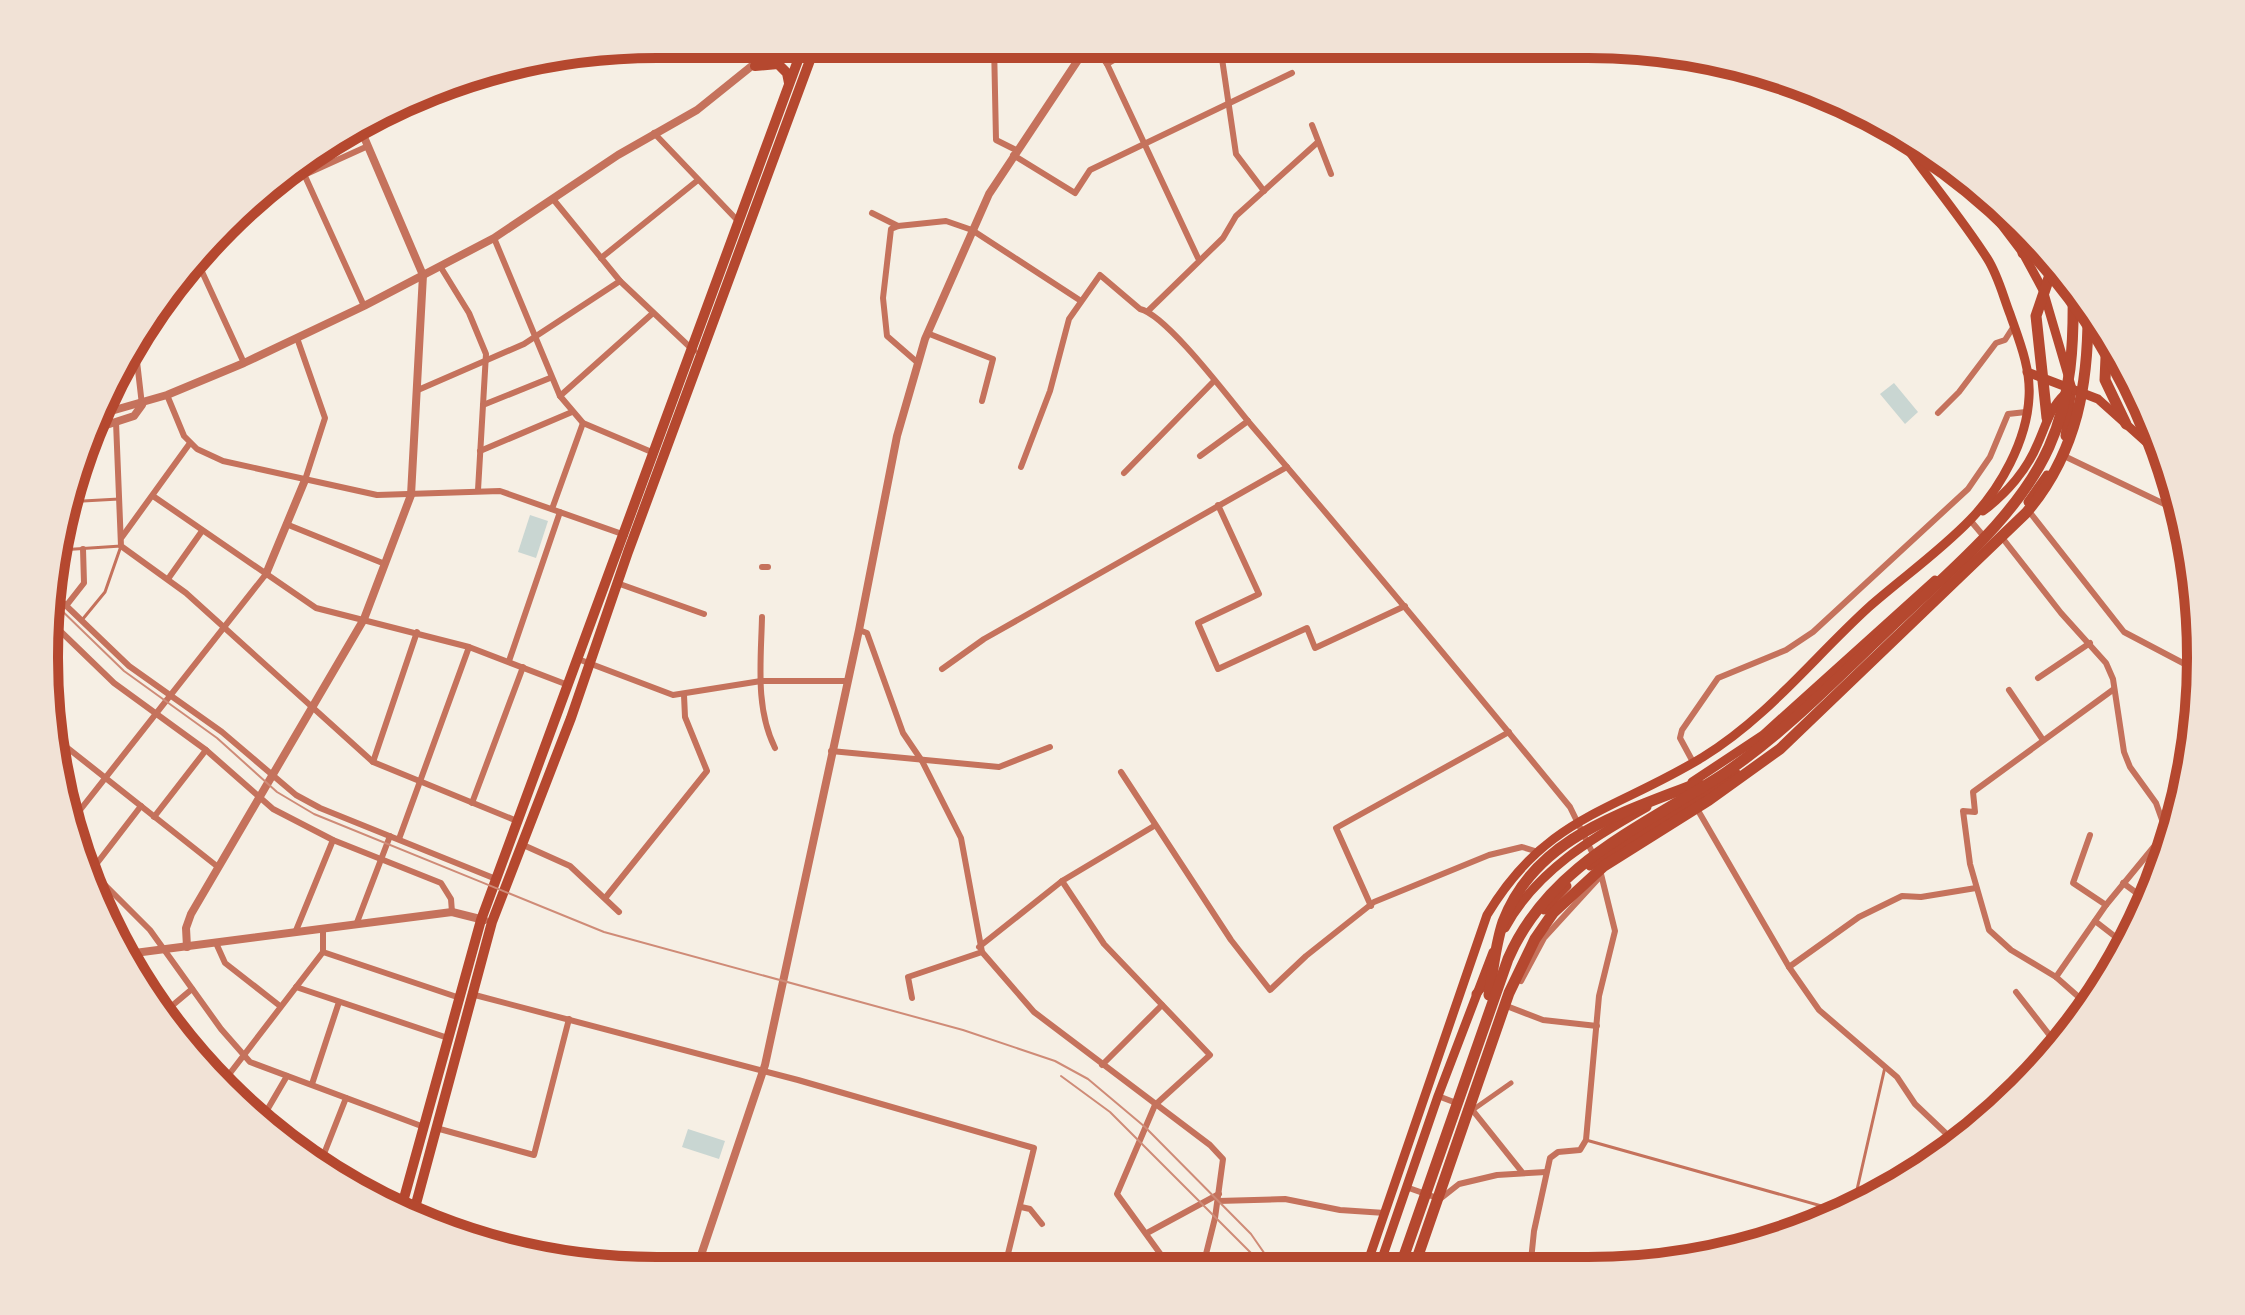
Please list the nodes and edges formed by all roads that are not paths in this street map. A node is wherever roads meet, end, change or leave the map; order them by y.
1 (764, 58) edge
2 (799, 58) edge
3 (811, 58) edge
4 (994, 58) edge
5 (1081, 58) edge
6 (1102, 58) edge
7 (1118, 58) edge
8 (1221, 58) edge
9 (1107, 64) junction
10 (755, 66) junction
11 (1292, 73) dead end
12 (789, 85) junction
13 (1226, 103) junction
14 (1312, 125) dead end
15 (654, 133) junction
16 (363, 135) edge
17 (1144, 141) junction
18 (1318, 142) junction
19 (368, 146) junction
20 (1014, 153) junction
21 (1911, 153) edge
22 (1331, 174) dead end
23 (304, 175) joint
24 (698, 180) junction
25 (1264, 191) junction
26 (553, 199) junction
27 (872, 213) dead end
28 (739, 222) junction
29 (898, 226) junction
30 (2005, 228) edge
31 (972, 230) junction
32 (494, 238) junction
33 (2023, 246) edge
34 (2021, 249) junction
35 (2026, 249) edge
36 (601, 258) junction
37 (1198, 258) junction
38 (440, 266) junction
39 (201, 269) edge
40 (423, 275) junction
41 (2049, 276) edge
42 (620, 281) junction
43 (2043, 290) junction
44 (1081, 301) junction
45 (2072, 305) edge
46 (364, 306) junction
47 (1148, 311) junction
48 (653, 313) junction
49 (2014, 326) junction
50 (2088, 327) edge
51 (927, 333) junction
52 (2094, 336) edge
53 (297, 338) junction
54 (534, 338) junction
55 (697, 353) junction
56 (2106, 356) edge
57 (137, 360) edge
58 (485, 360) junction
59 (244, 363) junction
60 (918, 363) junction
61 (2027, 372) junction
62 (550, 378) junction
63 (2044, 379) junction
64 (1214, 381) junction
65 (2072, 389) junction
66 (418, 390) junction
67 (167, 395) junction
68 (560, 396) junction
69 (982, 401) dead end
70 (142, 405) junction
71 (483, 405) junction
72 (111, 411) edge
73 (572, 412) junction
74 (2026, 412) junction
75 (1938, 413) dead end
76 (2047, 418) junction
77 (1248, 421) junction
78 (116, 422) junction
79 (583, 423) junction
80 (2126, 424) junction
81 (105, 425) edge
82 (2146, 442) edge
83 (190, 443) junction
84 (480, 451) junction
85 (654, 453) junction
86 (2058, 453) junction
87 (1200, 456) dead end
88 (1021, 467) dead end
89 (1287, 467) junction
90 (1124, 473) dead end
91 (305, 480) junction
92 (478, 490) junction
93 (411, 495) junction
94 (153, 496) junction
95 (119, 499) junction
96 (78, 501) edge
97 (1218, 505) junction
98 (2025, 506) junction
99 (2168, 506) edge
100 (552, 509) junction
101 (560, 512) junction
102 (1970, 520) junction
103 (286, 524) junction
104 (202, 531) junction
105 (625, 535) junction
106 (122, 537) junction
107 (1994, 538) junction
108 (121, 546) junction
109 (83, 549) junction
110 (68, 550) edge
111 (385, 564) junction
112 (266, 574) junction
113 (168, 579) junction
114 (617, 583) junction
115 (61, 601) edge
116 (66, 606) junction
117 (1405, 606) junction
118 (704, 614) dead end
119 (762, 617) dead end
120 (364, 619) junction
121 (82, 620) junction
122 (225, 627) junction
123 (59, 630) edge
124 (859, 630) junction
125 (417, 632) junction
126 (2090, 643) junction
127 (469, 647) junction
128 (509, 661) junction
129 (584, 661) junction
130 (2187, 665) edge
131 (523, 667) junction
132 (942, 669) dead end
133 (2038, 678) dead end
134 (761, 681) junction
135 (847, 681) junction
136 (568, 685) junction
137 (2114, 689) junction
138 (2009, 690) dead end
139 (170, 695) junction
140 (684, 695) junction
141 (313, 707) junction
142 (156, 714) junction
143 (1509, 732) junction
144 (2043, 740) junction
145 (65, 746) edge
146 (1050, 747) dead end
147 (775, 748) dead end
148 (206, 750) junction
149 (831, 751) junction
150 (922, 761) junction
151 (373, 762) junction
152 (1693, 762) junction
153 (1121, 772) dead end
154 (1676, 772) junction
155 (1725, 772) junction
156 (272, 775) junction
157 (105, 778) junction
158 (422, 783) junction
159 (1684, 787) junction
160 (260, 798) junction
161 (1693, 802) junction
162 (472, 803) junction
163 (141, 806) junction
164 (78, 813) edge
165 (154, 817) junction
166 (517, 821) junction
167 (1578, 821) junction
168 (2163, 824) edge
169 (1154, 826) junction
170 (2090, 835) dead end
171 (390, 836) junction
172 (399, 839) junction
173 (333, 840) junction
174 (1588, 842) junction
175 (2158, 842) edge
176 (521, 844) junction
177 (1535, 851) junction
178 (382, 860) junction
179 (1596, 861) junction
180 (96, 865) edge
181 (218, 867) junction
182 (1602, 874) junction
183 (496, 879) junction
184 (1062, 881) junction
185 (102, 883) edge
186 (2123, 883) junction
187 (1976, 888) junction
188 (2138, 894) edge
189 (606, 897) junction
190 (2106, 905) junction
191 (1371, 906) junction
192 (452, 912) junction
193 (619, 912) dead end
194 (487, 921) junction
195 (2095, 921) junction
196 (356, 925) junction
197 (323, 929) junction
198 (295, 933) junction
199 (2117, 938) edge
200 (216, 943) junction
201 (187, 947) junction
202 (167, 949) junction
203 (981, 950) junction
204 (323, 952) junction
205 (136, 953) edge
206 (1789, 967) junction
207 (2056, 977) junction
208 (296, 987) junction
209 (192, 989) junction
210 (2016, 992) dead end
211 (1476, 994) junction
212 (466, 996) junction
213 (912, 998) dead end
214 (2080, 999) edge
215 (339, 1002) junction
216 (1162, 1005) junction
217 (280, 1006) junction
218 (171, 1007) edge
219 (1507, 1007) junction
220 (569, 1019) junction
221 (1485, 1020) junction
222 (1597, 1026) junction
223 (2051, 1037) edge
224 (449, 1039) junction
225 (242, 1055) junction
226 (1102, 1065) junction
227 (1885, 1067) junction
228 (764, 1071) junction
229 (228, 1075) edge
230 (287, 1076) junction
231 (1511, 1083) dead end
232 (312, 1084) junction
233 (1438, 1096) junction
234 (346, 1098) junction
235 (1155, 1105) junction
236 (1473, 1108) junction
237 (266, 1111) edge
238 (430, 1128) junction
239 (1948, 1136) edge
240 (1586, 1140) junction
241 (323, 1155) edge
242 (1522, 1172) junction
243 (1546, 1172) junction
244 (1406, 1187) junction
245 (1856, 1193) edge
246 (1218, 1197) junction
247 (1440, 1199) junction
248 (404, 1200) edge
249 (415, 1205) edge
250 (1021, 1207) junction
251 (1826, 1207) edge
252 (1385, 1213) junction
253 (1042, 1224) dead end
254 (1147, 1233) junction
255 (700, 1257) edge
256 (1008, 1257) edge
257 (1163, 1257) edge
258 (1205, 1257) edge
259 (1370, 1257) edge
260 (1382, 1257) edge
261 (1403, 1257) edge
262 (1418, 1257) edge
263 (1419, 1257) edge
264 (1532, 1257) edge

1 - 10 street
2 - 12 highway
3 - 55 highway
4 - 20 street
5 - 20 street
6 - 9 street
7 - 9 street
8 - 13 street
9 - 17 street
10 - 12 highway
10 - 15 street
11 - 13 street
12 - 28 highway
13 - 17 street
13 - 25 street
14 - 18 street
15 - 24 street
15 - 26 street
16 - 19 street
17 - 20 street
17 - 37 street
18 - 22 street
18 - 25 street
19 - 23 street
19 - 40 street
20 - 31 street
21 - 49 main road
23 - 46 street
24 - 28 street
24 - 36 street
25 - 37 street
26 - 32 street
26 - 36 street
27 - 29 street
28 - 55 highway
29 - 31 street
29 - 60 street
30 - 34 main road
31 - 44 street
31 - 51 street
32 - 38 street
32 - 54 street
33 - 34 street
34 - 35 highway
34 - 43 main road
36 - 42 street
37 - 47 street
38 - 40 street
38 - 58 street
39 - 59 street
40 - 46 street
40 - 66 street
41 - 43 highway
42 - 48 street
42 - 54 street
43 - 63 highway
43 - 65 main road
44 - 47 street
44 - 88 street
45 - 155 highway
46 - 53 street
47 - 64 street
48 - 55 street
48 - 68 street
49 - 61 main road
49 - 75 street
50 - 262 highway
51 - 60 street
51 - 69 street
52 - 65 highway
53 - 59 street
53 - 91 street
54 - 58 street
54 - 62 street
55 - 85 highway
55 - 114 highway
56 - 80 highway
57 - 70 street
58 - 66 street
58 - 71 street
59 - 67 street
60 - 124 street
61 - 63 main road
61 - 74 main road
62 - 68 street
62 - 71 street
63 - 65 main road
63 - 76 highway
64 - 77 street
64 - 90 street
65 - 76 main road
65 - 80 main road
65 - 86 main road
66 - 93 street
67 - 70 street
67 - 83 street
68 - 73 street
70 - 72 street
70 - 78 street
71 - 84 street
73 - 79 street
73 - 84 street
74 - 102 main road
74 - 152 street
76 - 102 main road
77 - 87 street
77 - 89 street
78 - 81 street
78 - 95 street
79 - 85 street
79 - 100 street
80 - 82 main road
83 - 91 street
83 - 94 street
84 - 92 street
85 - 105 highway
86 - 98 main road
86 - 99 street
89 - 97 street
89 - 117 street
91 - 93 street
91 - 103 street
92 - 93 street
92 - 100 street
93 - 111 street
94 - 104 street
94 - 106 street
95 - 96 lane
95 - 106 street
97 - 117 street
97 - 132 street
98 - 107 main road
98 - 130 street
100 - 101 street
101 - 105 street
101 - 128 street
102 - 107 street
102 - 152 main road
103 - 111 street
103 - 112 street
104 - 112 street
104 - 113 street
105 - 129 highway
106 - 108 street
107 - 126 street
107 - 159 main road
107 - 161 main road
108 - 109 lane
108 - 113 street
108 - 121 lane
109 - 110 lane
109 - 116 street
111 - 120 street
112 - 120 street
112 - 122 street
113 - 122 street
114 - 118 street
114 - 129 highway
115 - 116 street
116 - 121 street
117 - 143 street
119 - 134 street
120 - 125 street
120 - 141 street
121 - 139 street
122 - 139 street
122 - 141 street
123 - 142 street
124 - 135 street
124 - 150 street
125 - 127 street
125 - 151 street
126 - 133 street
126 - 137 street
127 - 128 street
127 - 158 street
128 - 131 street
129 - 136 highway
129 - 140 street
129 - 176 highway
131 - 136 street
131 - 162 street
134 - 135 street
134 - 140 street
134 - 147 street
135 - 149 street
136 - 166 highway
137 - 144 street
137 - 168 street
138 - 144 street
139 - 142 street
139 - 156 street
140 - 189 street
141 - 151 street
141 - 156 street
142 - 148 street
142 - 157 street
143 - 167 street
143 - 191 street
144 - 187 street
145 - 157 street
146 - 150 street
148 - 160 street
148 - 165 street
149 - 150 street
149 - 228 street
150 - 203 street
151 - 158 street
152 - 154 main road
153 - 169 street
154 - 159 street
154 - 167 main road
155 - 221 highway
155 - 221 highway
156 - 160 street
156 - 171 street
157 - 163 street
157 - 164 street
158 - 162 street
158 - 172 street
159 - 161 street
159 - 174 main road
160 - 173 street
160 - 181 street
161 - 179 main road
161 - 206 street
162 - 166 street
163 - 165 street
163 - 180 street
165 - 181 street
166 - 183 highway
167 - 174 street
167 - 177 main road
169 - 184 street
169 - 191 street
170 - 190 street
171 - 172 street
171 - 178 street
172 - 183 street
173 - 178 street
173 - 198 street
174 - 179 street
174 - 211 main road
175 - 186 street
176 - 189 street
176 - 194 highway
177 - 191 street
177 - 252 main road
178 - 192 street
178 - 196 street
179 - 182 street
179 - 211 main road
181 - 201 street
182 - 219 street
182 - 222 street
183 - 194 highway
184 - 203 street
184 - 216 street
185 - 202 street
186 - 188 street
186 - 190 street
187 - 206 street
187 - 207 street
189 - 193 street
190 - 195 street
192 - 194 street
192 - 196 street
194 - 212 highway
195 - 199 street
195 - 207 street
196 - 197 street
197 - 198 street
197 - 204 street
198 - 200 street
200 - 201 street
200 - 217 street
201 - 202 street
202 - 205 street
202 - 209 street
203 - 213 street
203 - 226 street
204 - 208 street
204 - 212 street
206 - 227 street
207 - 214 street
208 - 215 street
208 - 217 street
209 - 218 street
209 - 225 street
210 - 223 street
211 - 219 street
211 - 233 main road
212 - 220 street
212 - 224 highway
212 - 238 highway
215 - 224 street
215 - 232 street
216 - 226 street
216 - 235 street
217 - 225 street
219 - 222 street
219 - 236 street
220 - 228 street
220 - 238 street
221 - 261 highway
222 - 240 street
224 - 238 highway
225 - 229 street
225 - 230 street
226 - 235 street
227 - 239 street
227 - 245 lane
228 - 250 street
228 - 255 street
230 - 232 street
230 - 237 street
231 - 236 street
232 - 234 street
233 - 236 street
233 - 244 main road
234 - 238 street
234 - 241 street
235 - 246 street
235 - 254 street
236 - 242 street
236 - 247 street
238 - 248 highway
238 - 249 highway
240 - 243 street
240 - 251 lane
242 - 243 street
242 - 247 street
243 - 264 street
244 - 247 street
244 - 260 main road
246 - 252 street
246 - 254 street
246 - 258 street
247 - 263 street
250 - 253 street
250 - 256 street
252 - 259 main road
254 - 257 street

